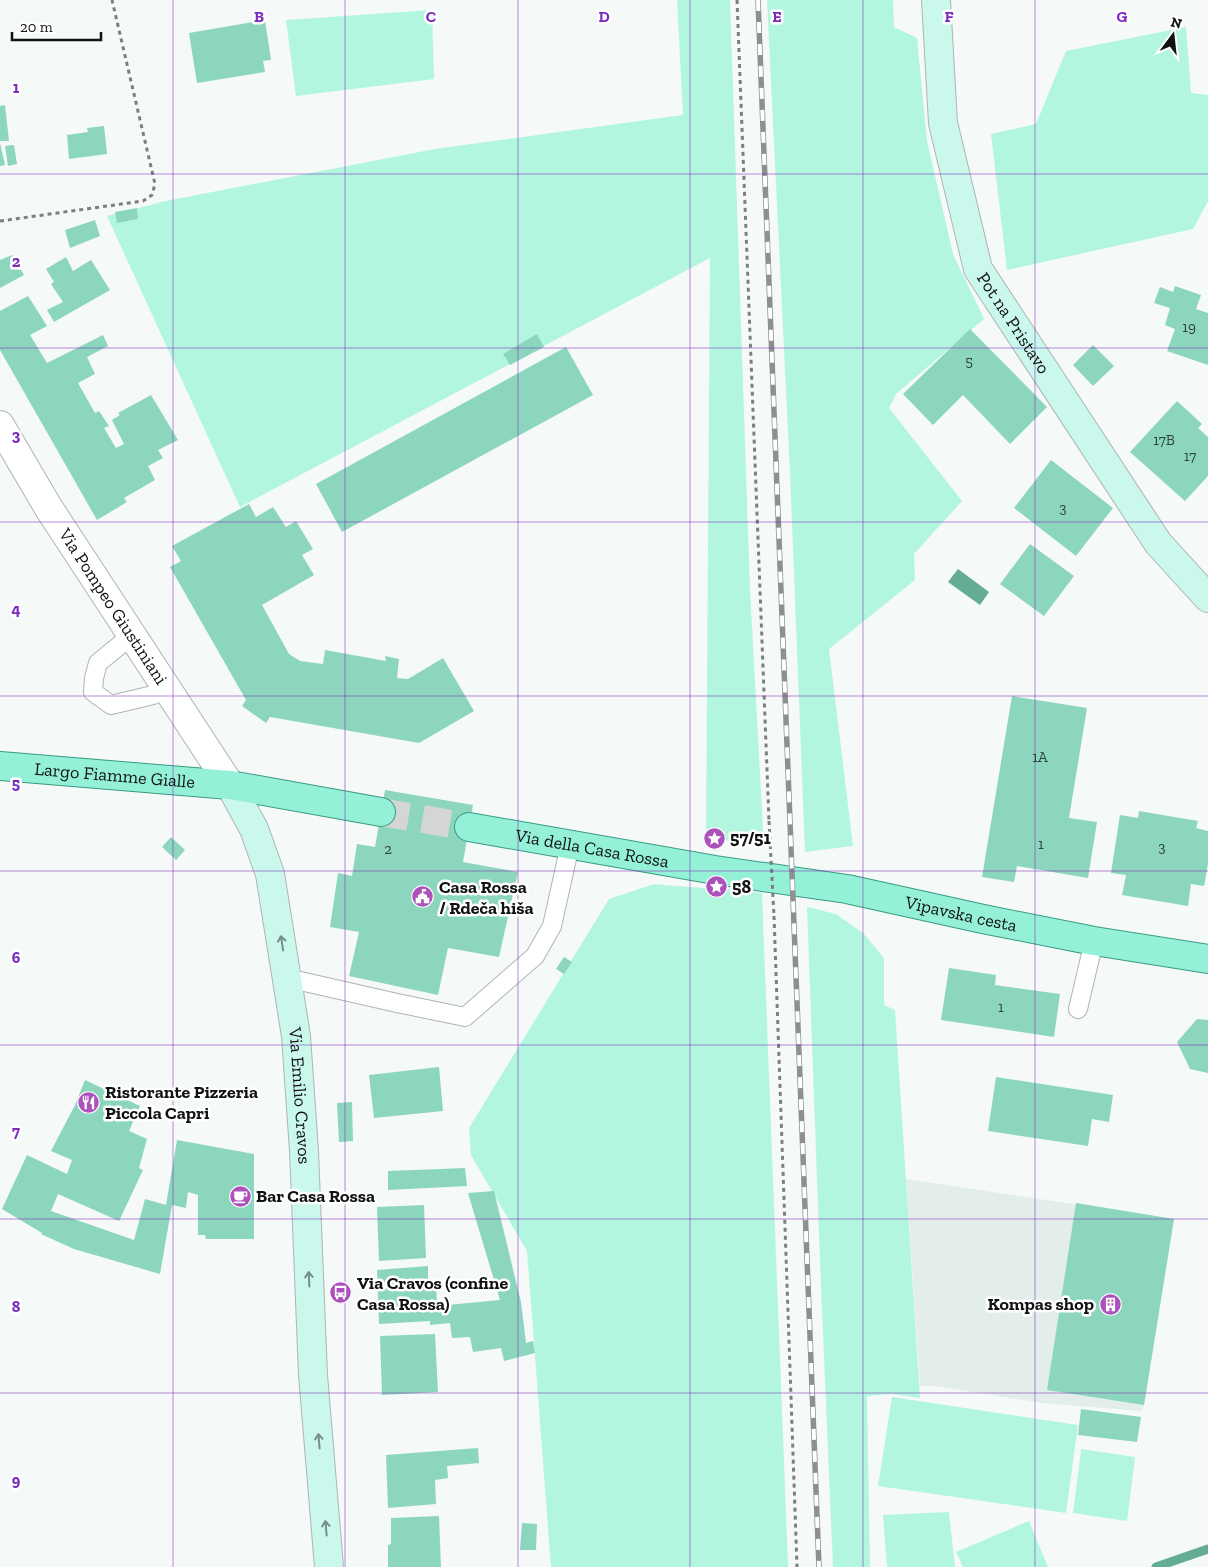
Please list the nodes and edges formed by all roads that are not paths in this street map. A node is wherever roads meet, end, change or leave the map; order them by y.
1 (936, 0) edge
2 (0, 425) edge
3 (1208, 598) edge
4 (132, 634) junction
5 (165, 686) junction
6 (0, 766) edge
7 (230, 785) junction
8 (381, 812) tunnel mouth
9 (469, 827) tunnel mouth
10 (570, 845) junction
11 (715, 870) joint
12 (1094, 941) junction
13 (1208, 959) edge
14 (287, 978) junction
15 (1078, 1009) dead end
16 (329, 1567) edge

1 - 3 street, Pot na Pristavo
2 - 4 street, Via Pompeo Giustiniani
4 - 5 street, Via Pompeo Giustiniani
4 - 5 lane
5 - 7 street, Via Pompeo Giustiniani
6 - 7 main road, Largo Fiamme Gialle
7 - 8 main road
14 -> 7 street, Via Emilio Cravos
9 - 10 main road, Via della Casa Rossa
10 - 11 main road, Via della Casa Rossa
10 - 14 lane
11 - 12 main road, Vipavska cesta
12 - 13 main road, Vipavska cesta
12 - 15 lane
16 -> 14 street, Via Emilio Cravos

